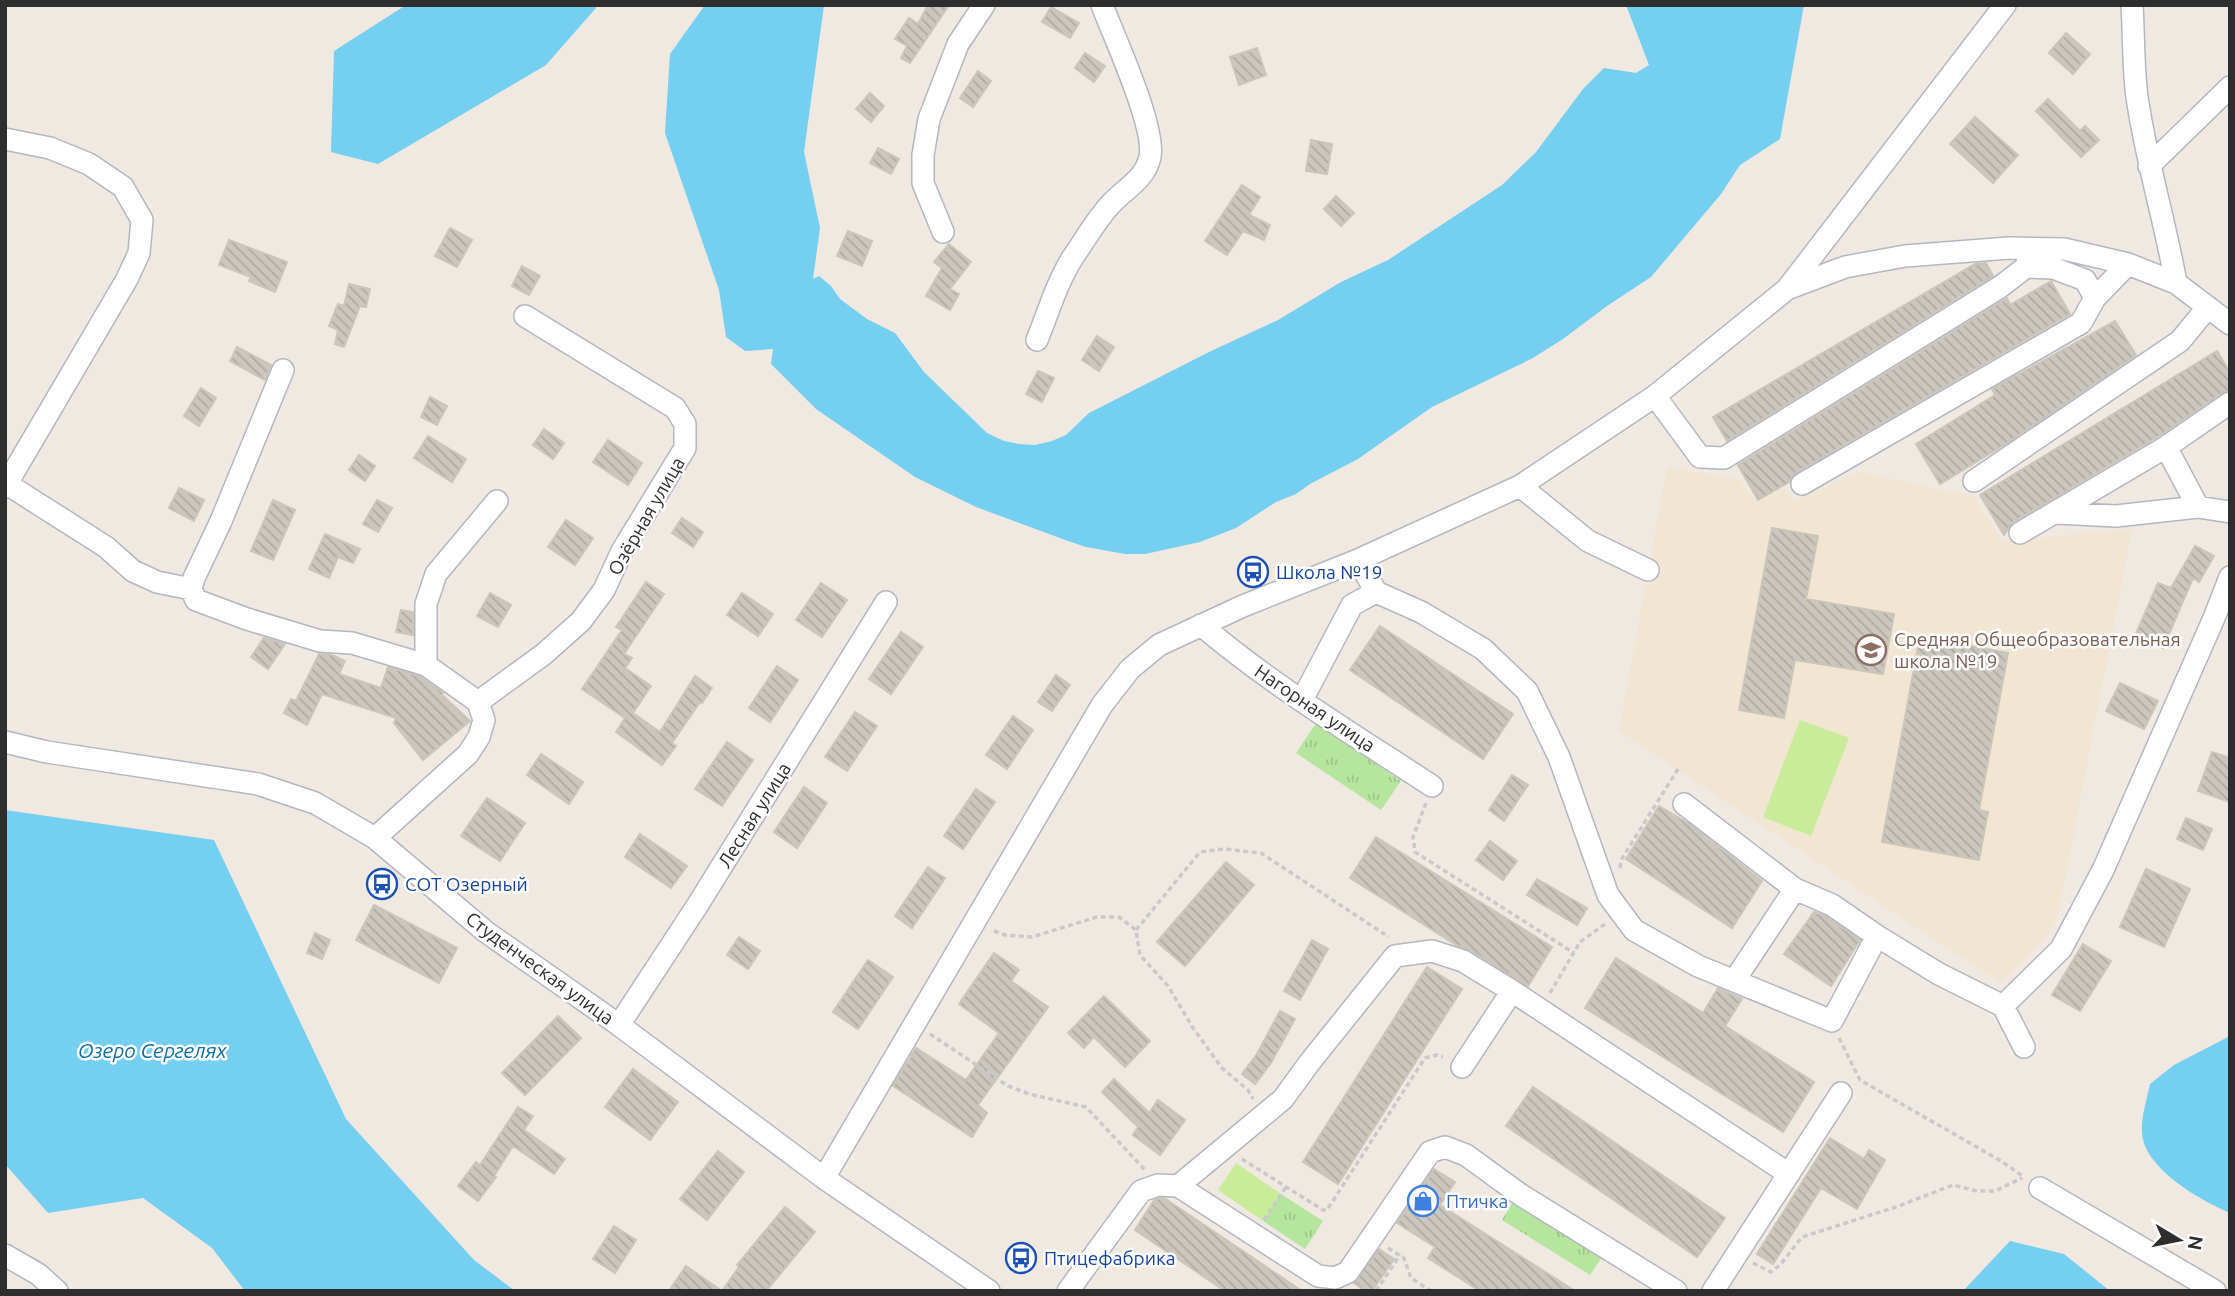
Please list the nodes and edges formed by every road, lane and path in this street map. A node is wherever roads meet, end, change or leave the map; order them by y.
1 (984, 5) edge
2 (1102, 5) edge
3 (2005, 5) edge
4 (2132, 5) edge
5 (2230, 87) edge
6 (5, 139) edge
7 (2150, 166) junction
8 (943, 232) dead end
9 (2028, 258) junction
10 (2128, 264) junction
11 (2176, 283) junction
12 (1787, 289) junction
13 (2095, 298) junction
14 (2208, 307) junction
15 (526, 316) dead end
16 (2229, 322) edge
17 (1037, 340) dead end
18 (283, 370) dead end
19 (1655, 396) junction
20 (2230, 403) edge
21 (2165, 447) junction
22 (1974, 481) dead end
23 (1802, 484) dead end
24 (6, 486) edge
25 (1520, 486) junction
26 (497, 501) dead end
27 (2198, 507) junction
28 (2230, 512) edge
29 (2057, 513) junction
30 (2020, 533) dead end
31 (1358, 559) junction
32 (1648, 569) dead end
33 (2230, 577) edge
34 (191, 589) junction
35 (1376, 592) junction
36 (886, 602) dead end
37 (1201, 625) junction
38 (425, 665) junction
39 (1302, 700) junction
40 (478, 702) junction
41 (5, 742) edge
42 (1433, 786) joint
43 (1684, 804) dead end
44 (374, 838) junction
45 (1795, 889) junction
46 (974, 923) junction
47 (1136, 930) junction
48 (1877, 936) junction
49 (1413, 953) junction
50 (1574, 953) dead end
51 (1734, 981) junction
52 (1512, 991) junction
53 (2003, 1006) junction
54 (1832, 1021) junction
55 (915, 1024) junction
56 (619, 1026) junction
57 (2024, 1047) dead end
58 (1462, 1067) joint
59 (1841, 1093) dead end
60 (1263, 1116) junction
61 (1225, 1148) junction
62 (1789, 1174) junction
63 (824, 1178) junction
64 (2032, 1182) junction
65 (1168, 1186) junction
66 (1286, 1187) junction
67 (1254, 1235) junction
68 (1371, 1238) junction
69 (5, 1255) edge
70 (1400, 1255) junction
71 (1737, 1255) junction
72 (57, 1291) edge
73 (989, 1291) edge
74 (1068, 1291) edge
75 (1376, 1291) edge
76 (1431, 1291) edge
77 (1676, 1291) edge
78 (1713, 1291) edge
79 (2215, 1291) edge

1 - 8 street
2 - 17 street
3 - 12 street
4 - 7 street
5 - 7 street
6 - 24 street
7 - 11 street
9 - 10 street
9 - 12 street
9 - 13 street
9 - 19 street
10 - 11 street
10 - 13 street
11 - 14 street
12 - 19 street
13 - 23 street
14 - 16 street
14 - 22 street
15 - 40 street, Озёрная улица
18 - 34 street
19 - 25 street
20 - 21 street
21 - 27 street
21 - 29 street
24 - 34 street
25 - 31 street
25 - 32 street
26 - 38 street
27 - 28 street
27 - 29 street
29 - 30 street
31 - 35 street
31 - 37 street
33 - 53 street
34 - 38 street
35 - 39 street
35 - 51 street
36 - 56 street, Лесная улица
37 - 39 street, Нагорная улица
37 - 46 street
38 - 40 street
39 - 42 street, Нагорная улица
40 - 44 street
41 - 44 street, Студенческая улица
42 - 50 path
43 - 45 street
44 - 56 street, Студенческая улица
45 - 48 street
45 - 51 street
46 - 47 path
46 - 55 street
47 - 49 path
47 - 60 path
48 - 53 street
48 - 54 street
49 - 52 street
49 - 60 street
51 - 54 street
52 - 58 street
52 - 62 street
53 - 57 street
54 - 64 path
55 - 63 street
55 - 65 path
56 - 63 street, Студенческая улица
58 - 66 path
59 - 62 street
60 - 61 street
61 - 65 street
61 - 66 path
62 - 71 street
63 - 73 street, Студенческая улица
64 - 71 path
64 - 79 street
65 - 67 street
65 - 74 street
66 - 67 path
67 - 68 street
68 - 70 path
68 - 77 street
69 - 72 street
70 - 75 path
70 - 76 path
71 - 78 street

